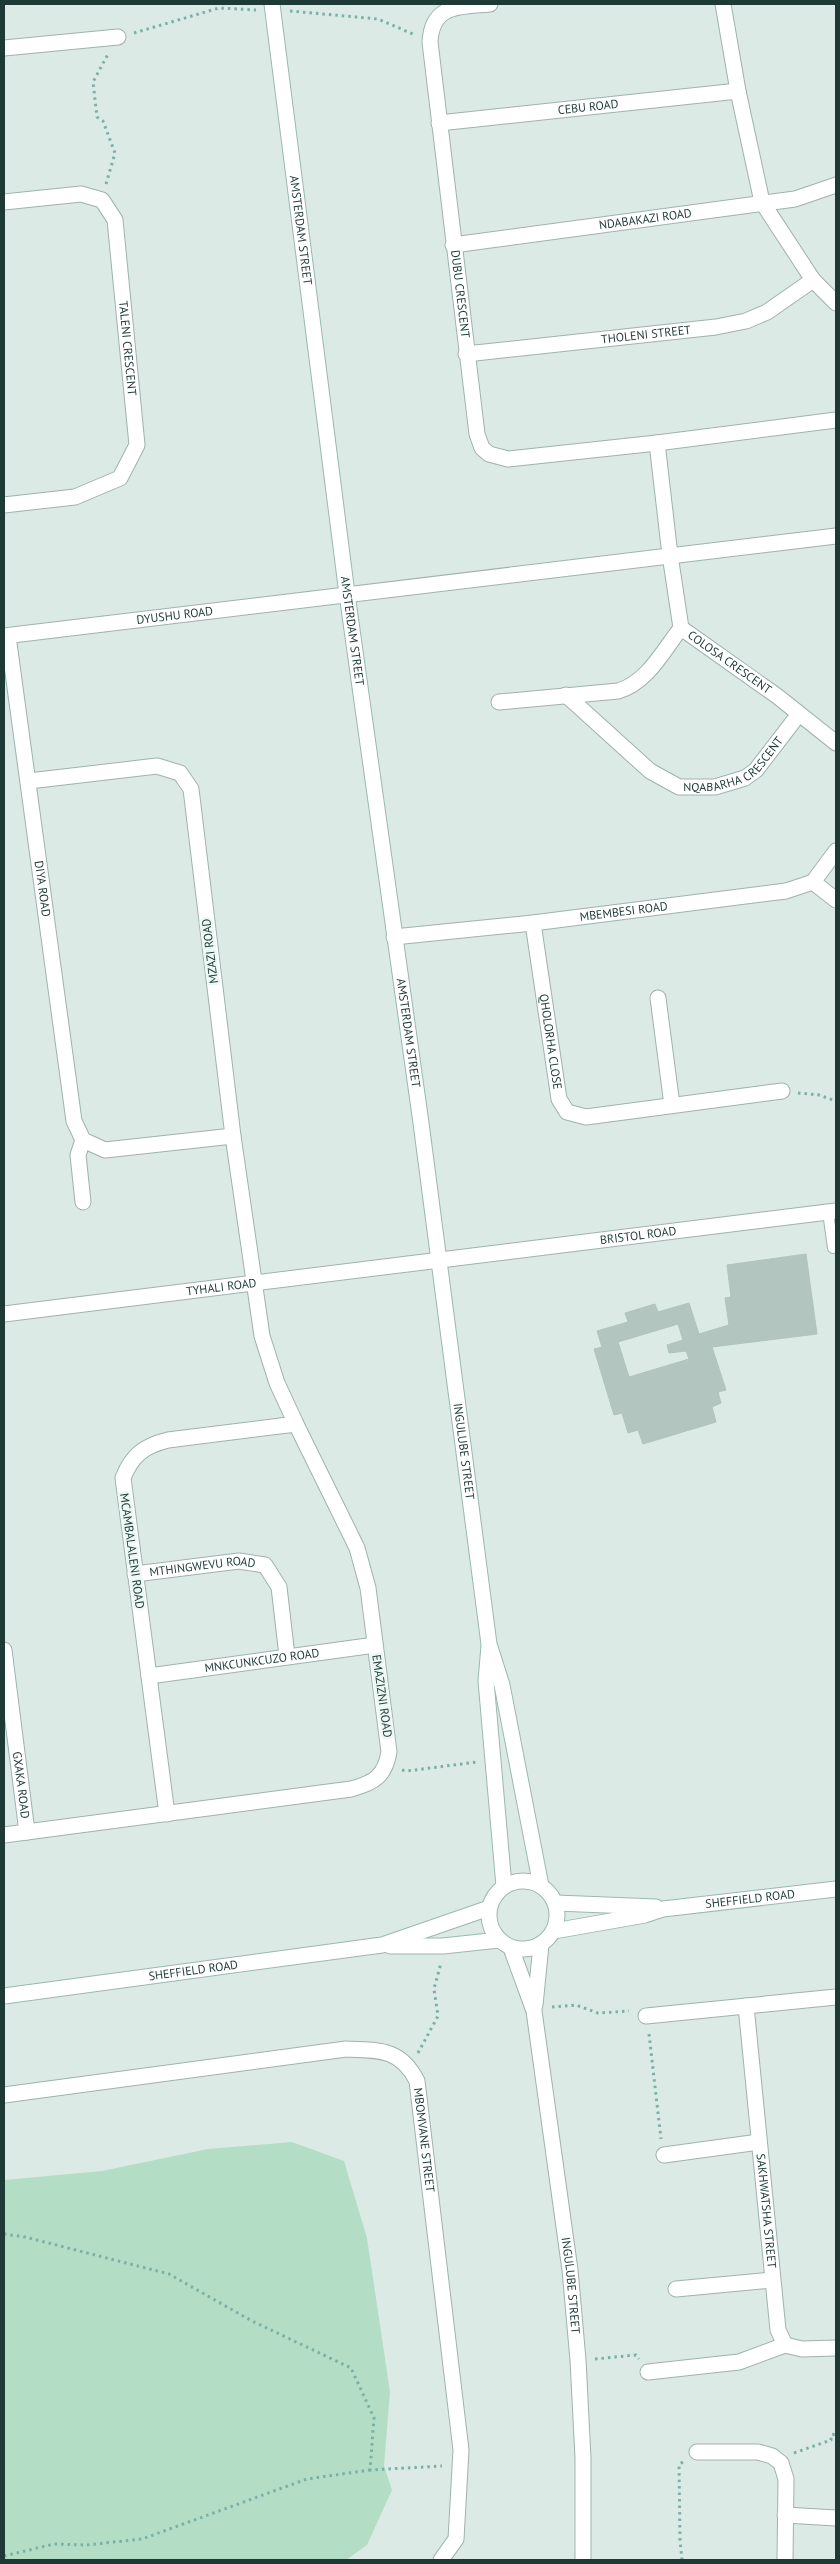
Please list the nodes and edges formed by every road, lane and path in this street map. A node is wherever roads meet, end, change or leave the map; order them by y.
1 (272, 4) edge
2 (490, 4) edge
3 (723, 4) edge
4 (118, 37) joint
5 (4, 48) edge
6 (738, 91) junction
7 (439, 123) junction
8 (836, 186) edge
9 (102, 200) junction
10 (4, 202) edge
11 (762, 202) junction
12 (453, 245) junction
13 (813, 280) junction
14 (836, 302) edge
15 (466, 354) junction
16 (836, 420) edge
17 (658, 443) junction
18 (4, 505) edge
19 (836, 536) edge
20 (670, 555) junction
21 (347, 594) junction
22 (681, 628) junction
23 (6, 636) edge
24 (566, 695) junction
25 (499, 702) dead end
26 (799, 714) junction
27 (836, 743) edge
28 (29, 781) junction
29 (836, 851) edge
30 (813, 882) junction
31 (836, 900) edge
32 (533, 922) junction
33 (394, 937) junction
34 (658, 998) dead end
35 (782, 1091) joint
36 (836, 1101) edge
37 (672, 1105) junction
38 (233, 1136) junction
39 (83, 1140) junction
40 (83, 1202) dead end
41 (832, 1211) edge
42 (833, 1248) dead end
43 (438, 1259) junction
44 (254, 1283) junction
45 (4, 1314) edge
46 (296, 1424) junction
47 (135, 1574) junction
48 (489, 1644) junction
49 (375, 1645) junction
50 (4, 1650) edge
51 (288, 1656) junction
52 (149, 1676) junction
53 (493, 1759) junction
54 (386, 1766) junction
55 (167, 1814) junction
56 (27, 1832) junction
57 (4, 1835) edge
58 (504, 1886) junction
59 (541, 1886) junction
60 (836, 1889) edge
61 (556, 1903) junction
62 (489, 1908) junction
63 (663, 1909) junction
64 (554, 1930) junction
65 (505, 1944) junction
66 (382, 1945) junction
67 (541, 1945) junction
68 (443, 1946) junction
69 (4, 1996) edge
70 (836, 1997) edge
71 (746, 2006) junction
72 (534, 2011) junction
73 (646, 2016) junction
74 (411, 2069) junction
75 (4, 2095) edge
76 (759, 2142) junction
77 (664, 2155) joint
78 (4, 2234) edge
79 (772, 2280) junction
80 (676, 2288) dead end
81 (785, 2345) junction
82 (836, 2348) edge
83 (578, 2360) junction
84 (648, 2372) joint
85 (836, 2434) edge
86 (697, 2452) joint
87 (781, 2463) junction
88 (460, 2466) junction
89 (370, 2470) junction
90 (785, 2515) junction
91 (836, 2518) edge
92 (4, 2556) edge
93 (440, 2560) edge
94 (583, 2560) edge
95 (682, 2560) edge
96 (785, 2560) edge

1 - 21 street, AMSTERDAM STREET
2 - 7 street, DUBU CRESCENT
3 - 6 street
4 - 5 street
4 - 9 path
6 - 7 street, CEBU ROAD
6 - 11 street
7 - 12 street, DUBU CRESCENT
8 - 11 street, NDABAKAZI ROAD
9 - 10 street
9 - 18 street, TALENI CRESCENT
11 - 12 street, NDABAKAZI ROAD
11 - 13 street
12 - 15 street, DUBU CRESCENT
13 - 14 street
13 - 15 street, THOLENI STREET
15 - 17 street, DUBU CRESCENT
16 - 17 street, DUBU CRESCENT
17 - 20 street
19 - 20 street, DYUSHU ROAD
20 - 21 street, DYUSHU ROAD
20 - 22 street, COLOSA CRESCENT
21 - 23 street, DYUSHU ROAD
21 - 33 street, AMSTERDAM STREET
22 - 24 street
22 - 26 street, COLOSA CRESCENT
23 - 28 street, DIYA ROAD
24 - 25 street
24 - 26 street, NQABARHA CRESCENT
26 - 27 street, COLOSA CRESCENT
28 - 38 street, MZAZI ROAD
28 - 39 street, DIYA ROAD
29 - 30 street
30 - 31 street
30 - 32 street, MBEMBESI ROAD
32 - 33 street, MBEMBESI ROAD
32 - 37 street, QHOLORHA CLOSE
33 - 43 street, AMSTERDAM STREET
34 - 37 street
35 - 36 path
35 - 37 street, QHOLORHA CLOSE
38 - 39 street
38 - 44 street, MZAZI ROAD
39 - 40 street
41 - 42 lane
41 - 43 street, BRISTOL ROAD
43 - 44 street, TYHALI ROAD
43 - 48 street, INGULUBE STREET
44 - 45 street, TYHALI ROAD
44 - 46 street, EMAZIZNI ROAD
46 - 47 street, MCAMBALALENI ROAD
46 - 49 street, EMAZIZNI ROAD
47 - 51 street, MTHINGWEVU ROAD
47 - 52 street, MCAMBALALENI ROAD
48 - 53 street, INGULUBE STREET
48 - 59 street, INGULUBE STREET
49 - 51 street, MNKCUNKCUZO ROAD
49 - 54 street, EMAZIZNI ROAD
50 - 56 street, GXAKA ROAD
51 - 52 street, MNKCUNKCUZO ROAD
52 - 55 street, MCAMBALALENI ROAD
53 - 54 path
53 - 58 street, INGULUBE STREET
54 - 55 street
55 - 56 street
56 - 57 street
58 - 59 street
58 - 62 street
59 - 61 street
60 - 63 street, SHEFFIELD ROAD
61 - 63 street, SHEFFIELD ROAD
61 - 64 street
62 - 65 street
62 - 66 street, SHEFFIELD ROAD
63 - 64 street, SHEFFIELD ROAD
64 - 67 street
65 - 67 street
65 - 68 street, SHEFFIELD ROAD
65 - 72 street, INGULUBE STREET
66 - 68 street, SHEFFIELD ROAD
66 - 69 street, SHEFFIELD ROAD
67 - 72 street, INGULUBE STREET
68 - 74 path
70 - 71 street
71 - 73 street
71 - 76 street, SAKHWATSHA STREET
72 - 73 path
72 - 83 street, INGULUBE STREET
73 - 77 path
74 - 75 street, MBOMVANE STREET
74 - 88 street, MBOMVANE STREET
76 - 77 street, SAKHWATSHA STREET
76 - 79 street, SAKHWATSHA STREET
78 - 89 path
79 - 80 street, SAKHWATSHA STREET
79 - 81 street, SAKHWATSHA STREET
81 - 82 street
81 - 84 street
83 - 84 path
83 - 94 street, INGULUBE STREET
85 - 87 path
86 - 87 street
86 - 95 path
87 - 90 street
88 - 89 path
88 - 93 street, MBOMVANE STREET
89 - 92 path
90 - 91 street
90 - 96 street

